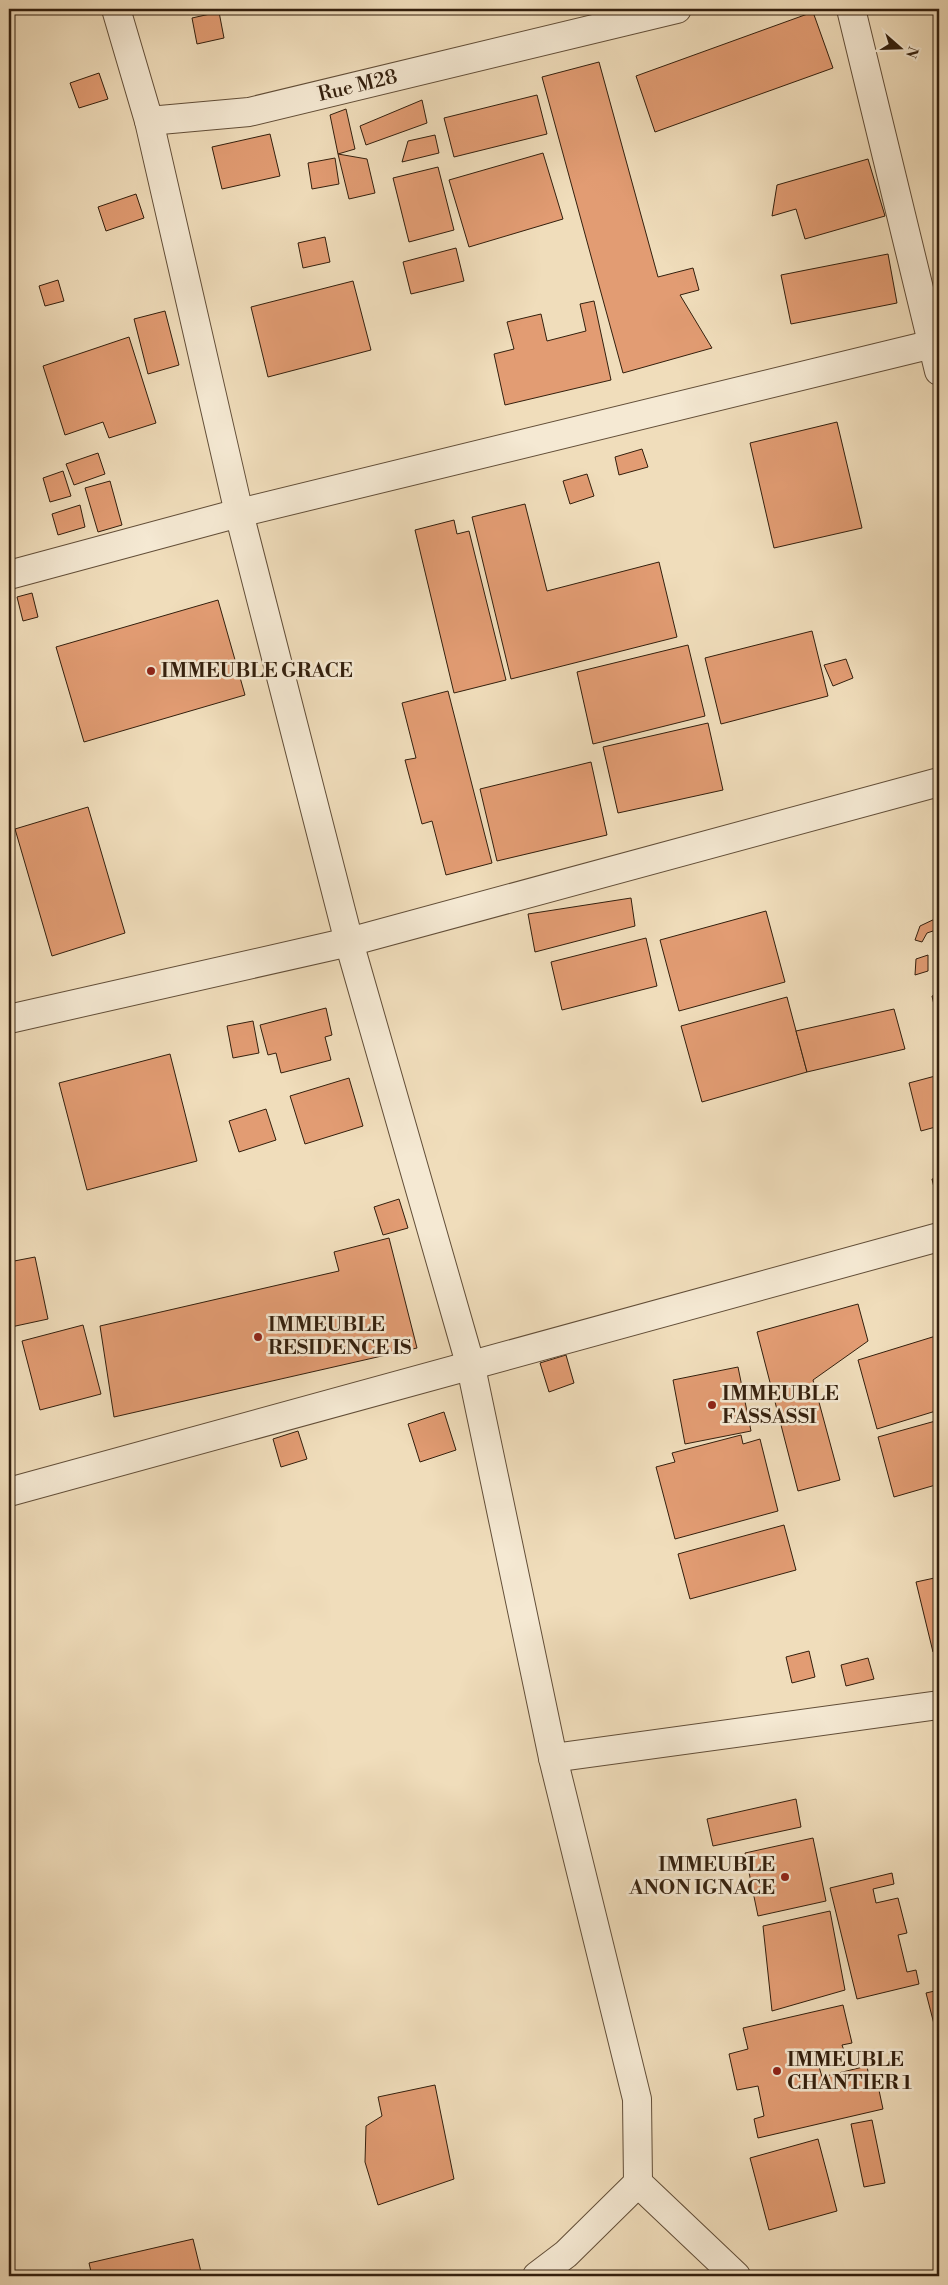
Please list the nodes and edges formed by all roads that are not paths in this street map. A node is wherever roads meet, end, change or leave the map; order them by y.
1 (116, 9) edge
2 (677, 9) edge
3 (851, 9) edge
4 (149, 121) junction
5 (933, 344) junction
6 (939, 371) edge
7 (239, 513) junction
8 (9, 575) edge
9 (939, 782) edge
10 (349, 942) junction
11 (9, 1019) edge
12 (939, 1238) edge
13 (471, 1367) junction
14 (9, 1492) edge
15 (939, 1705) edge
16 (553, 1758) junction
17 (638, 2182) junction
18 (537, 2276) edge
19 (736, 2276) edge

1 - 4 street
2 - 4 street, Rue M28
3 - 5 street
4 - 7 street
5 - 6 street
5 - 7 street
7 - 8 street
7 - 10 street
9 - 10 street
10 - 11 street
10 - 13 street
12 - 13 street
13 - 14 street
13 - 16 street
15 - 16 street
16 - 17 street
17 - 18 street
17 - 19 street

